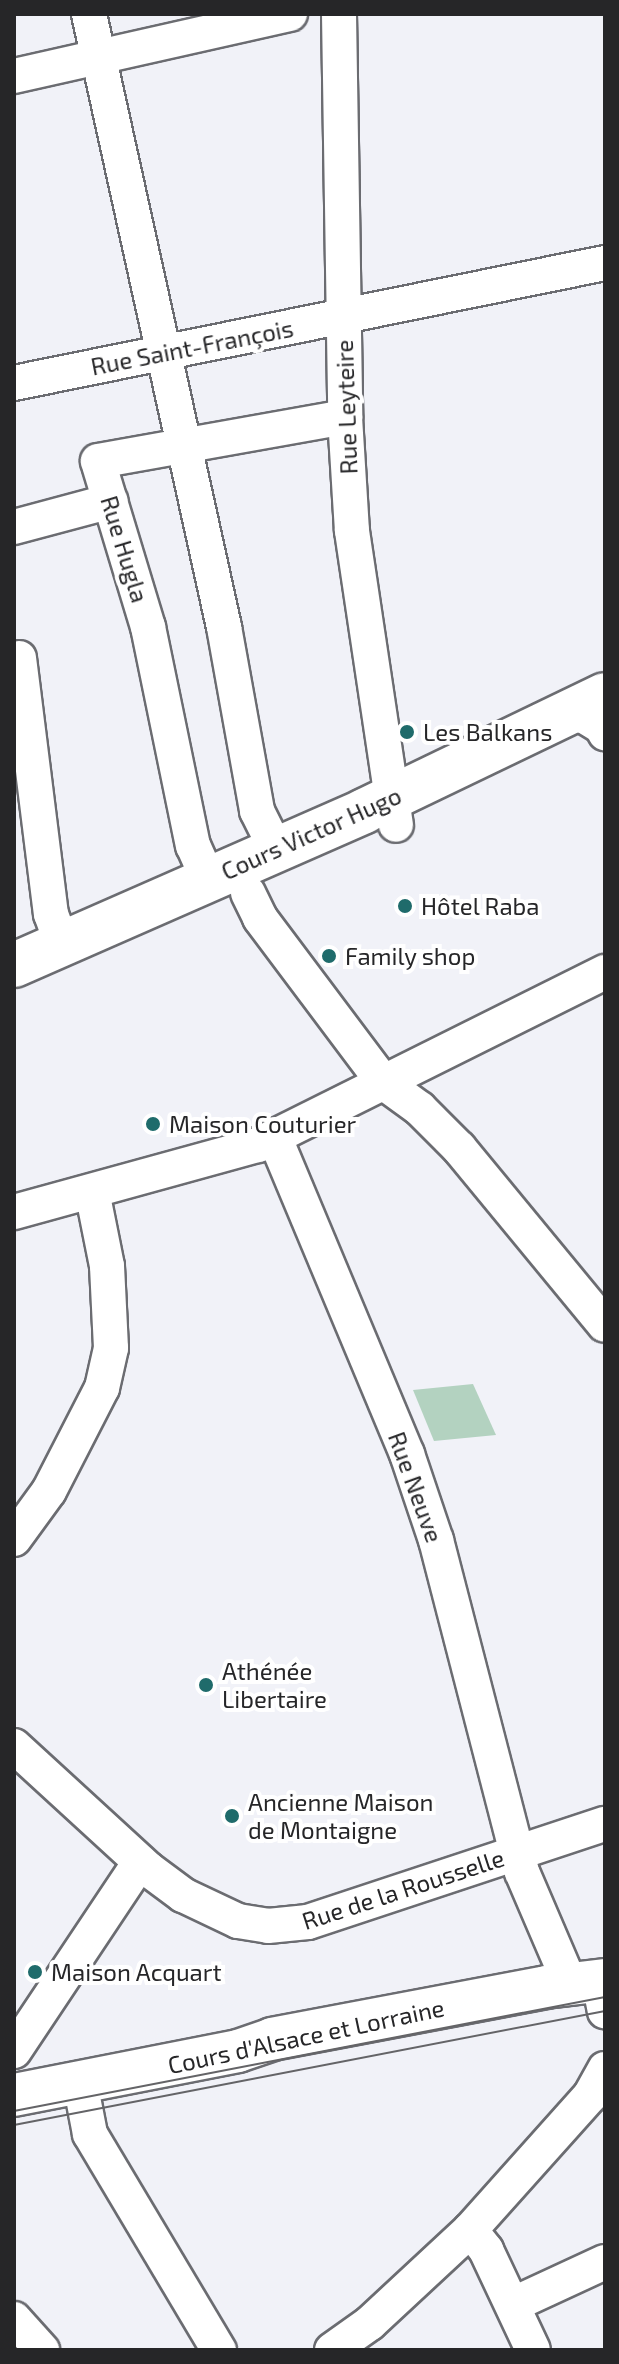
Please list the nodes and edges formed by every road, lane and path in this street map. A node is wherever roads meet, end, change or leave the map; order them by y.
1 (89, 14) edge
2 (290, 14) edge
3 (339, 14) edge
4 (99, 57) junction
5 (14, 76) edge
6 (605, 263) edge
7 (344, 316) junction
8 (163, 353) junction
9 (14, 383) edge
10 (345, 417) junction
11 (184, 445) junction
12 (111, 501) junction
13 (14, 527) edge
14 (19, 658) dead end
15 (596, 719) edge
16 (393, 811) junction
17 (276, 849) junction
18 (228, 886) junction
19 (62, 944) junction
20 (14, 965) edge
21 (605, 972) edge
22 (14, 996) edge
23 (383, 1082) junction
24 (274, 1136) junction
25 (92, 1191) junction
26 (14, 1212) edge
27 (605, 1325) edge
28 (14, 1539) edge
29 (14, 1746) edge
30 (605, 1824) edge
31 (518, 1852) junction
32 (140, 1862) junction
33 (595, 1989) edge
34 (14, 2051) edge
35 (604, 2072) edge
36 (80, 2082) junction
37 (15, 2088) edge
38 (470, 2230) junction
39 (605, 2262) edge
40 (514, 2304) junction
41 (14, 2319) edge
42 (532, 2349) edge
43 (42, 2350) edge
44 (219, 2350) edge
45 (332, 2350) edge

1 - 4 street
2 - 4 street
3 - 7 street, Rue Leyteire
4 - 5 street
4 - 8 street
6 - 7 street, Rue Saint-François
7 - 8 street, Rue Saint-François
7 - 10 street, Rue Leyteire
8 - 9 street, Rue Saint-François
8 - 11 street
10 - 11 street, Rue Hugla
10 - 16 street, Rue Leyteire
11 - 12 street, Rue Hugla
11 - 17 street
12 - 13 street
12 - 18 street, Rue Hugla
14 - 19 street
15 - 16 main road, Cours Victor Hugo
16 - 17 main road, Cours Victor Hugo
16 - 18 main road, Cours Victor Hugo
17 - 18 main road, Cours Victor Hugo
18 - 19 main road, Cours Victor Hugo
18 - 22 main road, Cours Victor Hugo
18 - 23 street, Rue Hugla
19 - 20 main road, Cours Victor Hugo
21 - 23 street
23 - 24 street
23 - 27 street, Rue Hugla
24 - 25 street
24 - 31 street, Rue Neuve
25 - 26 street
25 - 28 street
29 - 32 street, Rue de la Rousselle
30 - 31 street, Rue de la Rousselle
31 - 32 street, Rue de la Rousselle
31 - 33 street, Rue Neuve
32 - 34 street
33 - 36 street, Cours d'Alsace et Lorraine
35 - 38 street
36 - 37 street, Cours d'Alsace et Lorraine
36 - 44 street
38 - 40 street
38 - 45 street
39 - 40 street
40 - 42 street
41 - 43 street

